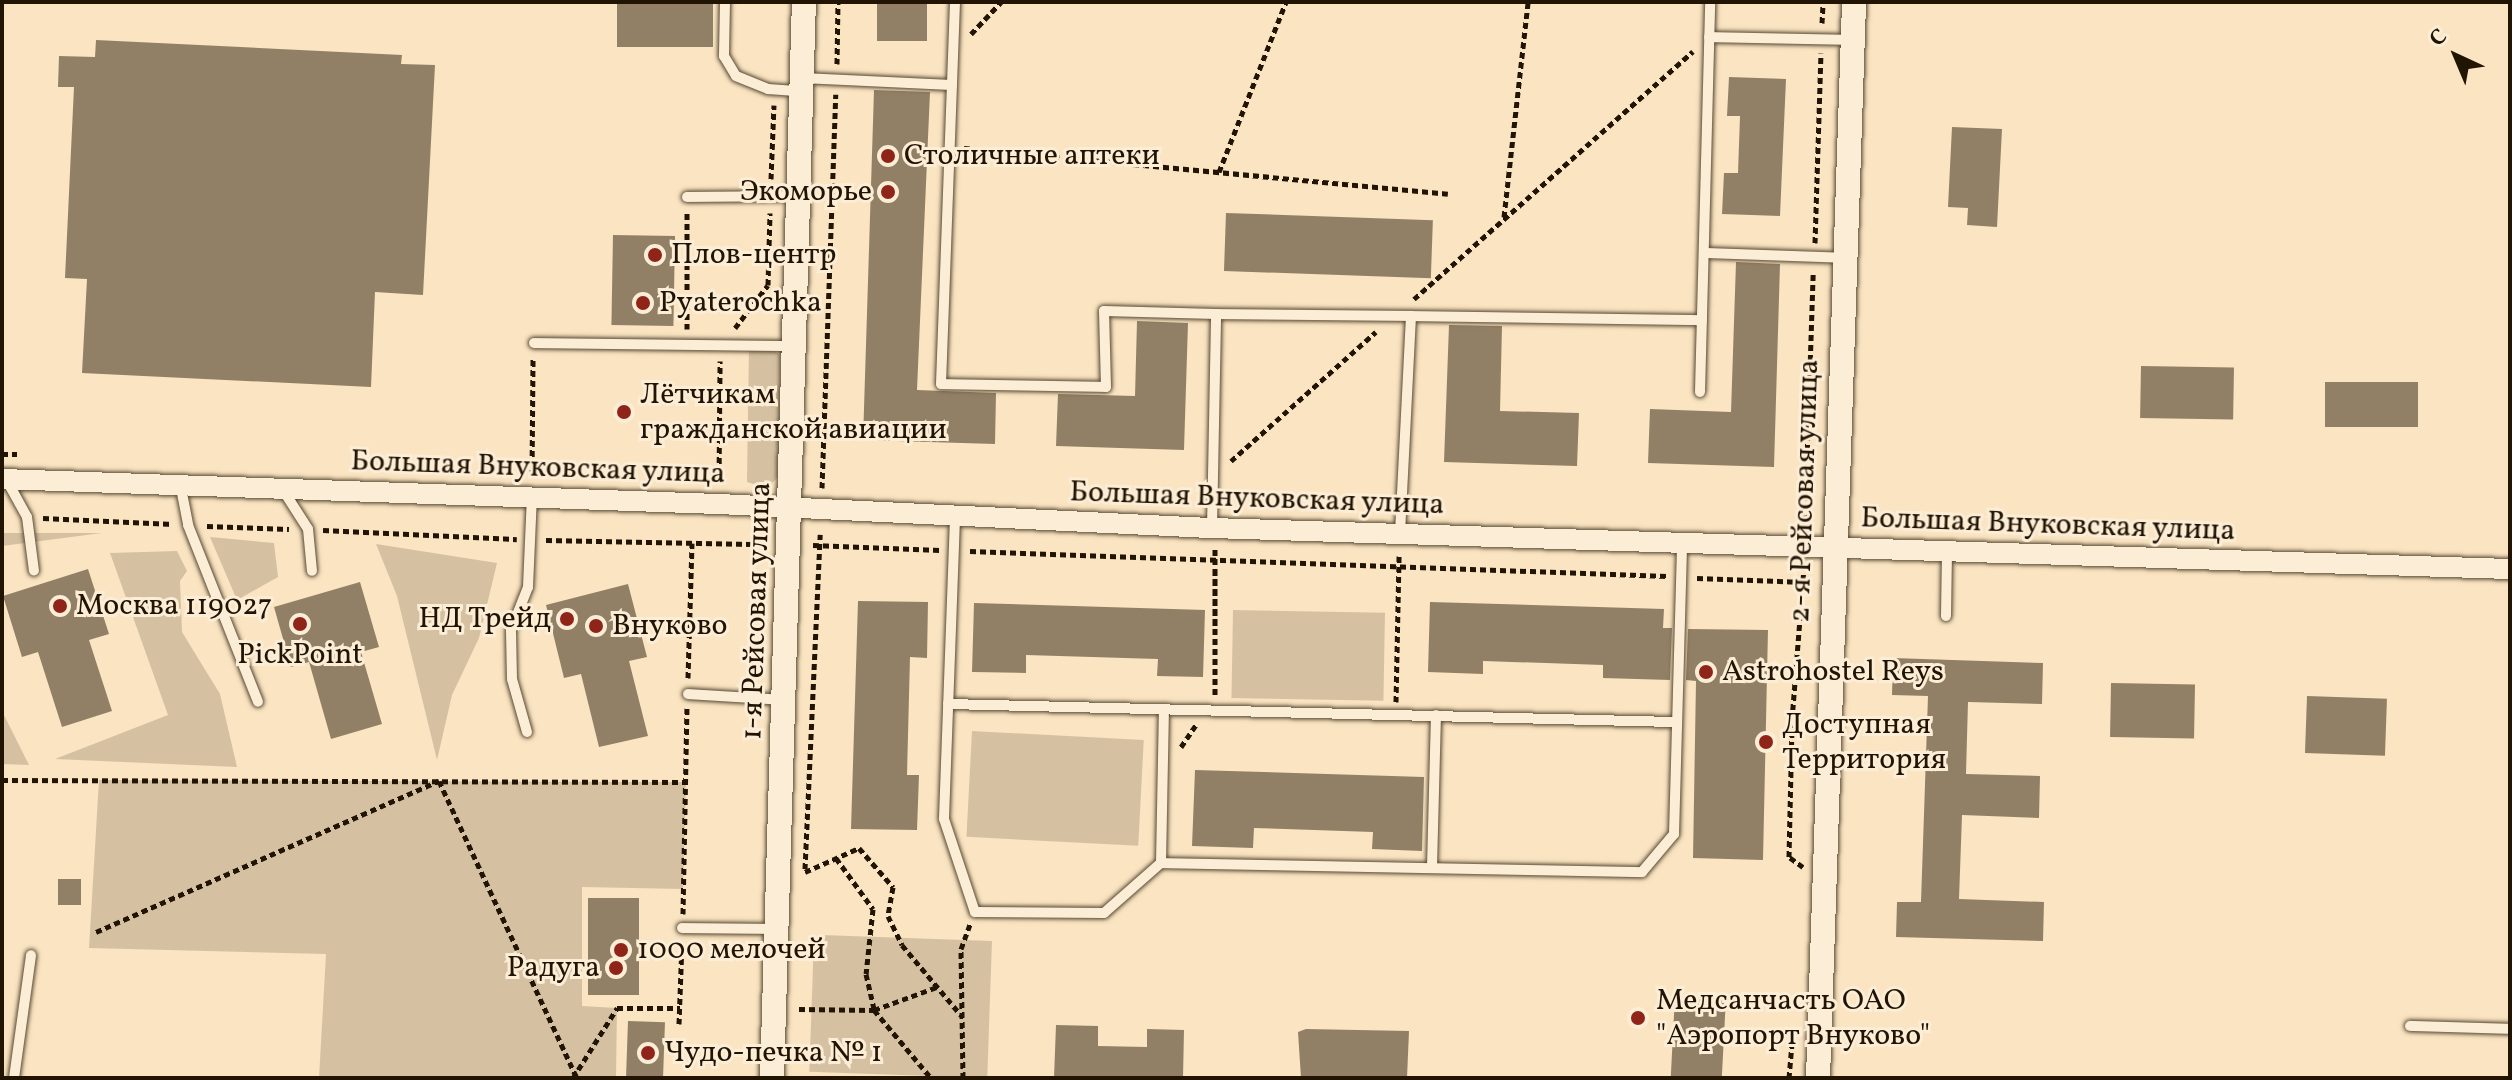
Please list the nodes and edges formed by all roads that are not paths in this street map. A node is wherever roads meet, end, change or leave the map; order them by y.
1 (725, 2) edge
2 (804, 2) edge
3 (955, 2) edge
4 (1710, 2) edge
5 (1854, 2) edge
6 (1709, 37) junction
7 (1852, 40) junction
8 (802, 84) junction
9 (952, 85) junction
10 (799, 196) junction
11 (687, 197) road end
12 (1704, 253) junction
13 (1845, 258) junction
14 (1216, 314) junction
15 (1411, 316) junction
16 (1702, 320) junction
17 (534, 343) road end
18 (796, 346) junction
19 (1700, 392) dead end
20 (4, 479) edge
21 (181, 488) junction
22 (283, 490) junction
23 (532, 497) junction
24 (792, 508) junction
25 (955, 518) junction
26 (1212, 528) junction
27 (1400, 535) junction
28 (1682, 543) junction
29 (1835, 548) junction
30 (1947, 552) junction
31 (2510, 569) edge
32 (34, 571) dead end
33 (312, 571) dead end
34 (1946, 616) dead end
35 (688, 694) road end
36 (786, 700) junction
37 (258, 702) dead end
38 (948, 704) junction
39 (1164, 709) junction
40 (1436, 715) junction
41 (1675, 722) junction
42 (527, 732) dead end
43 (1161, 863) junction
44 (1432, 867) junction
45 (682, 928) road end
46 (779, 930) junction
47 (31, 955) dead end
48 (2410, 1026) dead end
49 (2510, 1029) edge
50 (14, 1078) edge
51 (772, 1078) edge
52 (1818, 1078) edge

1 - 8 lane
2 - 8 street, 1-я Рейсовая улица
3 - 9 lane
4 - 6 lane
5 - 7 street, 2-я Рейсовая улица
6 - 7 lane
6 - 12 lane
7 - 13 street, 2-я Рейсовая улица
8 - 9 lane
8 - 10 street, 1-я Рейсовая улица
9 - 14 lane
10 - 11 lane
10 - 18 street, 1-я Рейсовая улица
12 - 13 lane
12 - 16 lane
13 - 29 street, 2-я Рейсовая улица
14 - 15 lane
14 - 26 lane
15 - 16 lane
15 - 27 lane
16 - 19 lane
17 - 18 lane
18 - 24 street, 1-я Рейсовая улица
20 - 21 street, Большая Внуковская улица
20 - 32 lane
21 - 22 street, Большая Внуковская улица
21 - 37 lane
22 - 23 street, Большая Внуковская улица
22 - 33 lane
23 - 24 street, Большая Внуковская улица
23 - 42 lane
24 - 25 street, Большая Внуковская улица
24 - 36 street, 1-я Рейсовая улица
25 - 26 street, Большая Внуковская улица
25 - 38 lane
26 - 27 street, Большая Внуковская улица
27 - 28 street, Большая Внуковская улица
28 - 29 street, Большая Внуковская улица
28 - 41 lane
29 - 30 street, Большая Внуковская улица
29 - 52 street, 2-я Рейсовая улица
30 - 31 street, Большая Внуковская улица
30 - 34 lane
35 - 36 lane
36 - 46 street, 1-я Рейсовая улица
38 - 39 lane
38 - 43 lane
39 - 40 lane
39 - 43 lane
40 - 41 lane
40 - 44 lane
41 - 44 lane
43 - 44 lane
45 - 46 lane
46 - 51 street, 1-я Рейсовая улица
47 - 50 lane
48 - 49 lane

